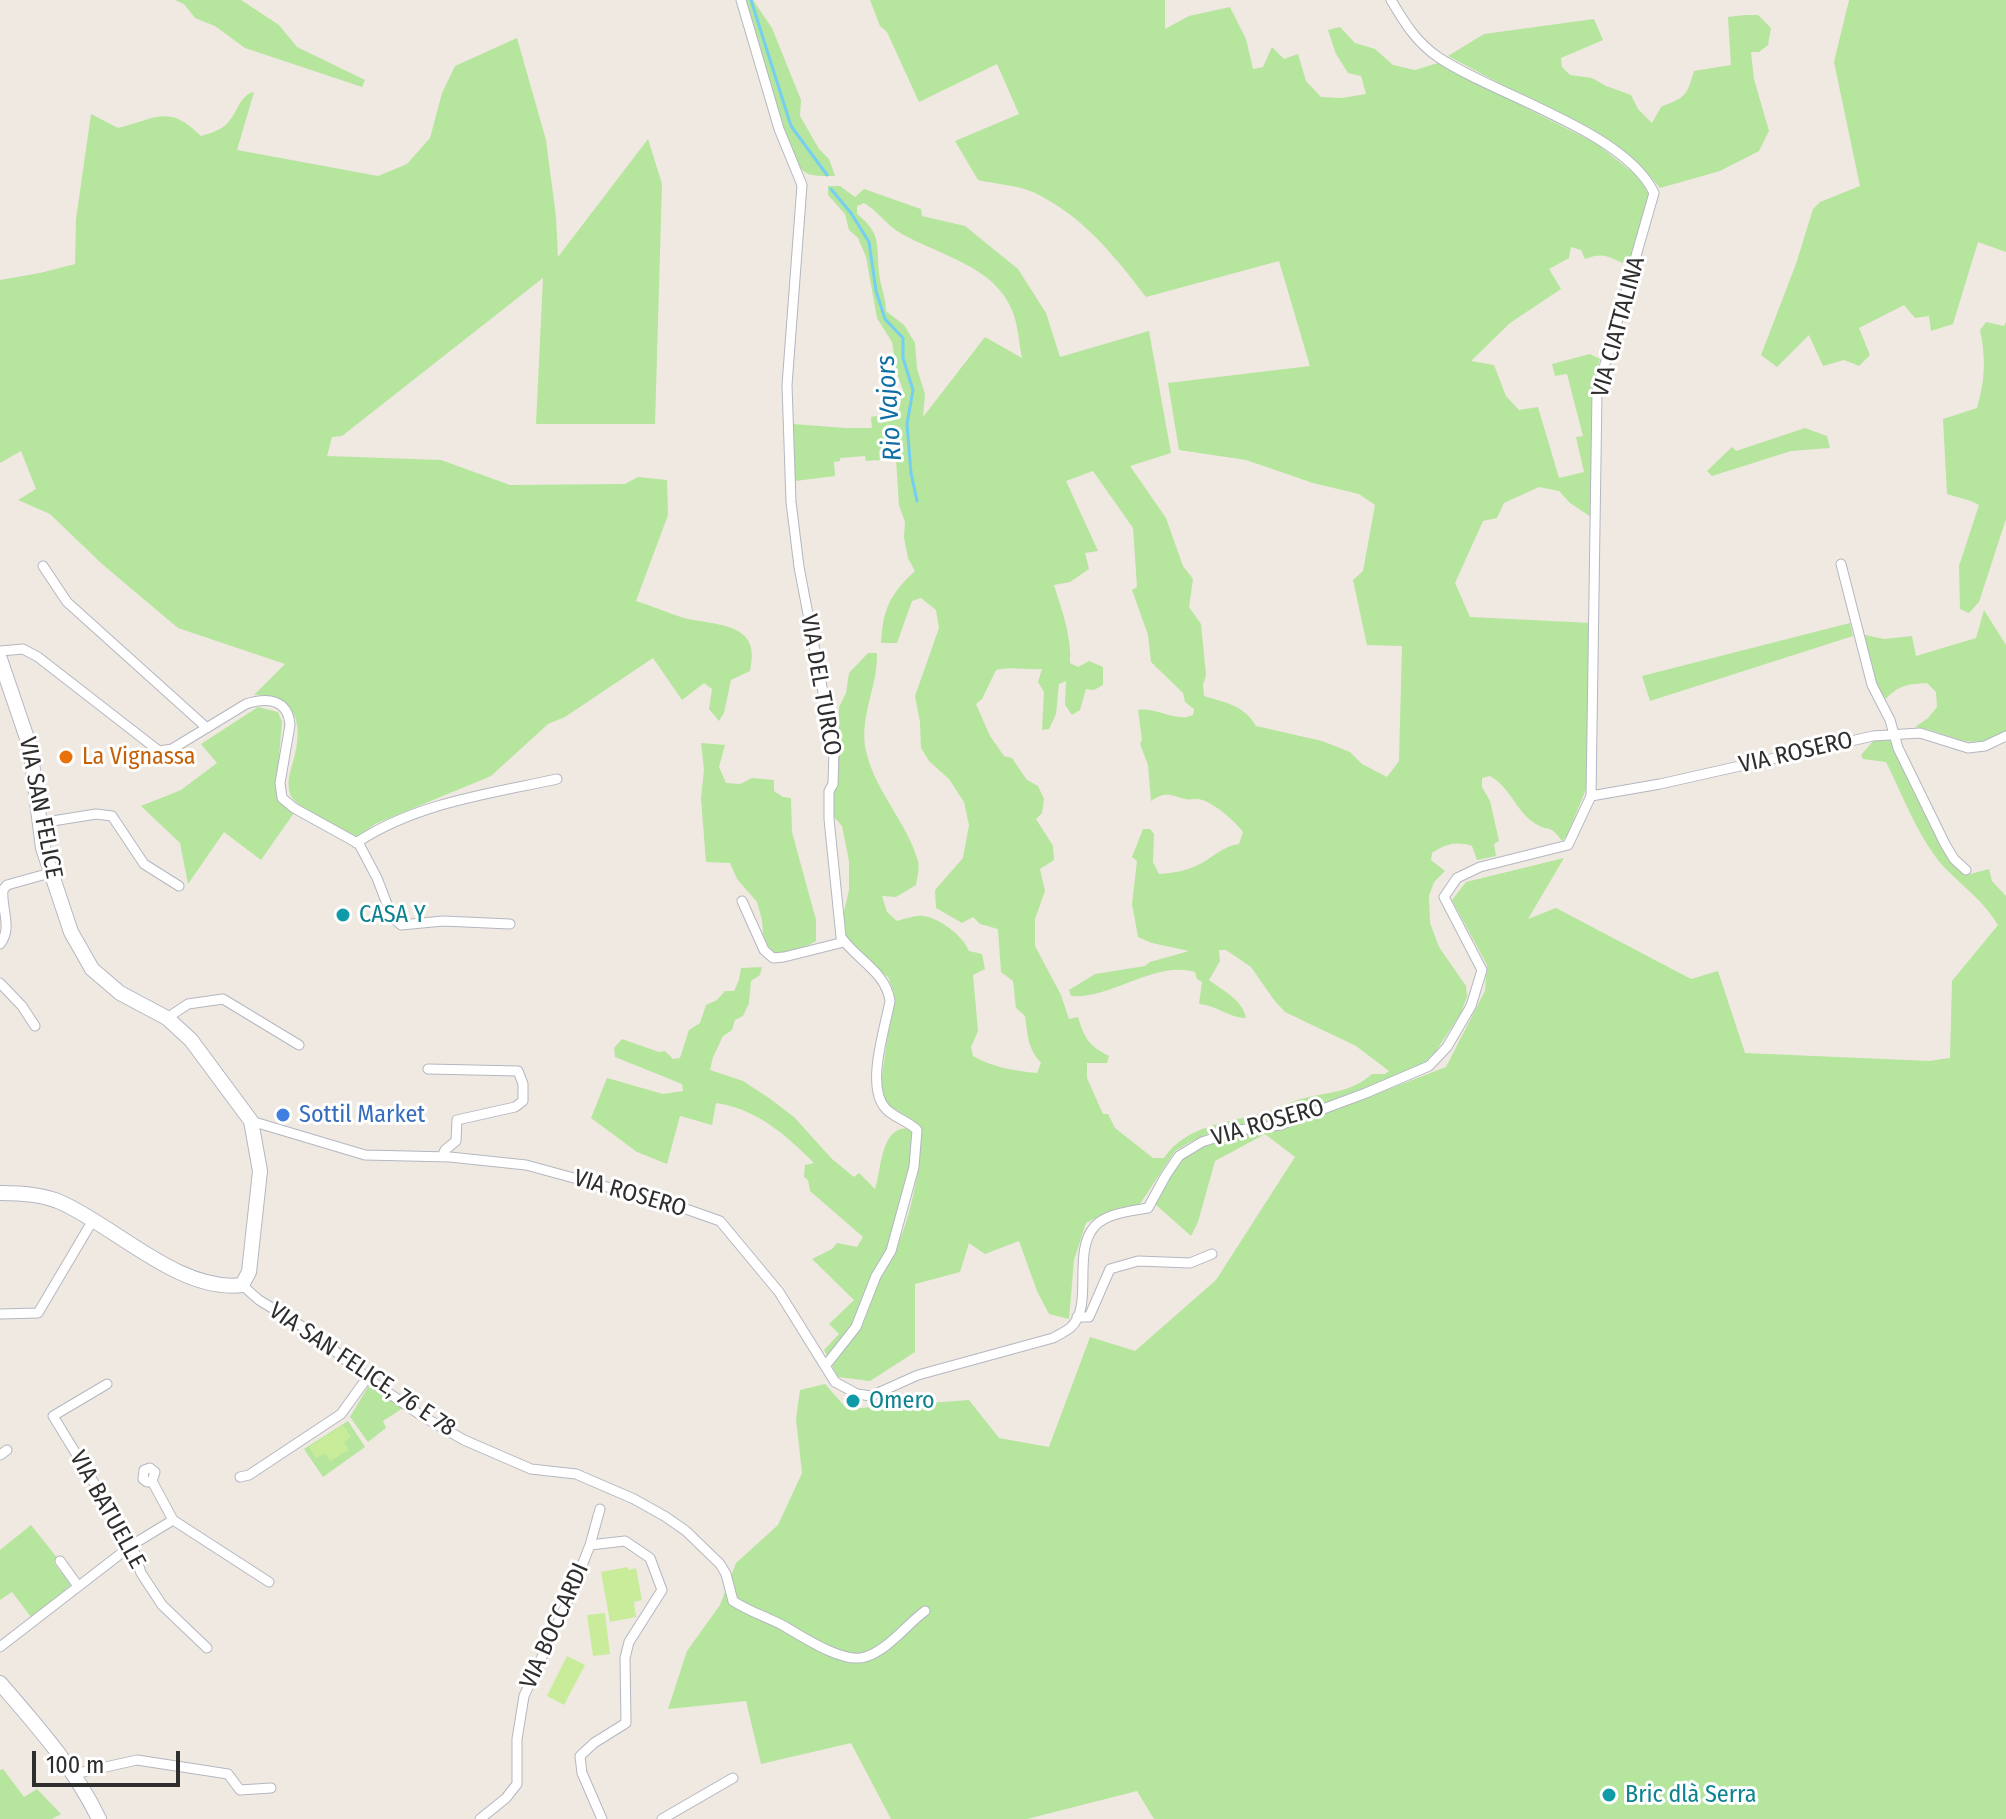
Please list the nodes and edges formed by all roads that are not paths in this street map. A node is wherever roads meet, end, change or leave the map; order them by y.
1 (741, 0) edge
2 (1391, 0) edge
3 (1841, 564) dead end
4 (43, 566) dead end
5 (0, 651) edge
6 (0, 659) edge
7 (207, 728) junction
8 (1895, 733) junction
9 (2006, 736) edge
10 (557, 779) dead end
11 (1591, 796) junction
12 (40, 823) junction
13 (356, 843) junction
14 (1966, 870) dead end
15 (50, 873) junction
16 (179, 886) dead end
17 (742, 901) dead end
18 (510, 924) dead end
19 (844, 942) junction
20 (0, 944) edge
21 (0, 983) edge
22 (167, 1018) junction
23 (35, 1026) dead end
24 (299, 1045) dead end
25 (428, 1069) dead end
26 (251, 1121) junction
27 (442, 1157) junction
28 (0, 1193) edge
29 (93, 1220) junction
30 (1212, 1254) dead end
31 (242, 1285) junction
32 (0, 1314) edge
33 (1077, 1317) junction
34 (826, 1365) junction
35 (367, 1378) junction
36 (107, 1384) dead end
37 (240, 1477) dead end
38 (152, 1481) dead end
39 (607, 1487) junction
40 (603, 1498) dead end
41 (600, 1509) dead end
42 (173, 1520) junction
43 (132, 1545) junction
44 (590, 1545) junction
45 (60, 1561) dead end
46 (269, 1582) dead end
47 (78, 1586) junction
48 (925, 1611) dead end
49 (0, 1647) edge
50 (207, 1648) dead end
51 (0, 1683) edge
52 (74, 1774) junction
53 (733, 1778) dead end
54 (271, 1788) dead end
55 (99, 1819) edge
56 (480, 1819) edge
57 (602, 1819) edge
58 (662, 1819) edge

1 - 19 street, VIA DEL TURCO
2 - 11 street, VIA CIATTALINA
3 - 8 street
4 - 7 street
5 - 7 street
6 - 12 street, VIA SAN FELICE
7 - 13 street
8 - 9 street, VIA ROSERO
8 - 11 street, VIA ROSERO
8 - 14 street
10 - 13 street
11 - 33 street, VIA ROSERO
12 - 15 street, VIA SAN FELICE
12 - 16 street
13 - 18 street
15 - 20 street
15 - 22 street, VIA SAN FELICE
17 - 19 street
19 - 34 street
21 - 23 street
22 - 24 street
22 - 26 street, VIA SAN FELICE
25 - 27 street
26 - 27 street, VIA ROSERO
26 - 31 street, VIA SAN FELICE
27 - 34 street, VIA ROSERO
28 - 29 street
29 - 31 street
29 - 32 street
30 - 33 street
31 - 35 street, VIA SAN FELICE, 76 E 78
33 - 34 street, VIA ROSERO
35 - 37 street
35 - 39 street, VIA SAN FELICE, 76 E 78
36 - 43 street, VIA BATUELLE
38 - 42 street
39 - 40 street
39 - 48 street, VIA SAN FELICE, 76 E 78
41 - 44 street
42 - 43 street
42 - 46 street
43 - 47 street
43 - 50 street, VIA BATUELLE
44 - 56 street, VIA BOCCARDI
44 - 57 street, VIA BOCCARDI
45 - 47 street
47 - 49 street
51 - 52 street
52 - 54 street
52 - 55 street
53 - 58 street

